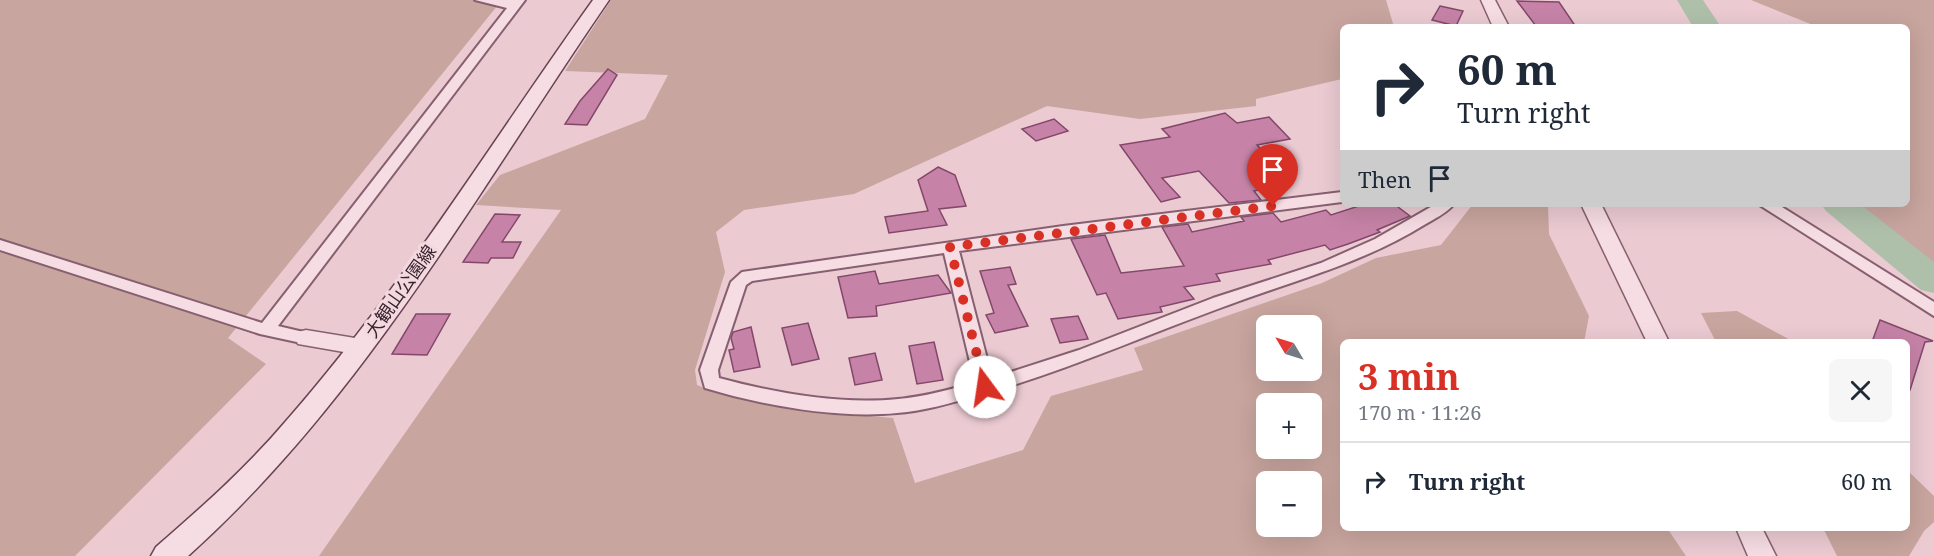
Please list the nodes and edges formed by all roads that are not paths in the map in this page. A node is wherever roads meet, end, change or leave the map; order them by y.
1 (481, 0) edge
2 (601, 0) edge
3 (1488, 0) edge
4 (517, 3) edge
5 (1500, 24) edge
6 (1340, 197) edge
7 (1442, 207) edge
8 (1592, 207) edge
9 (1771, 207) edge
10 (0, 245) edge
11 (950, 247) junction
12 (1934, 310) edge
13 (266, 330) junction
14 (306, 338) joint
15 (1657, 339) edge
16 (361, 347) junction
17 (985, 387) junction
18 (1750, 531) edge
19 (167, 556) edge
20 (1762, 556) edge

1 - 4 street
2 - 16 main road, 大観山公園線
3 - 5 street
4 - 13 street
6 - 11 street
7 - 17 street
8 - 15 street
9 - 12 street
10 - 13 street
11 - 17 street
11 - 17 street
13 - 14 street
14 - 16 street
16 - 19 main road, 大観山公園線
18 - 20 street

